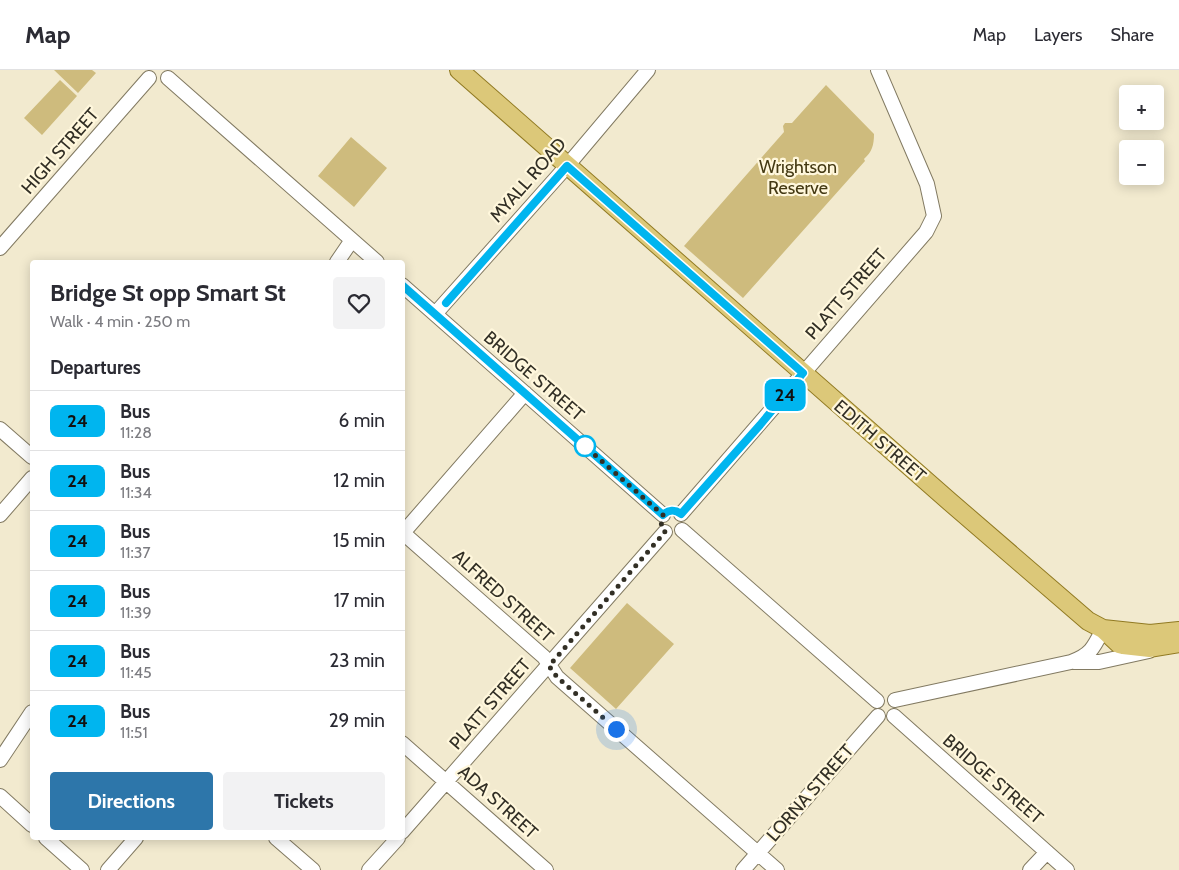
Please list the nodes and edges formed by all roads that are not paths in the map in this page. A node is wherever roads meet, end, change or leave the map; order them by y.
1 (459, 70) edge
2 (648, 70) edge
3 (878, 70) edge
4 (147, 74) edge
5 (170, 74) edge
6 (567, 166) junction
7 (352, 240) junction
8 (0, 248) edge
9 (338, 260) edge
10 (375, 260) edge
11 (405, 288) edge
12 (435, 314) junction
13 (803, 373) junction
14 (525, 393) junction
15 (0, 428) edge
16 (30, 455) edge
17 (30, 480) edge
18 (681, 514) junction
19 (0, 515) edge
20 (663, 515) junction
21 (682, 530) junction
22 (405, 531) edge
23 (665, 532) junction
24 (405, 535) edge
25 (1103, 629) junction
26 (1179, 631) edge
27 (1179, 644) edge
28 (1071, 662) junction
29 (549, 666) junction
30 (895, 700) junction
31 (877, 701) junction
32 (30, 715) edge
33 (878, 716) junction
34 (894, 716) junction
35 (405, 746) edge
36 (0, 760) edge
37 (447, 782) junction
38 (0, 796) edge
39 (30, 823) edge
40 (405, 829) edge
41 (48, 840) edge
42 (134, 840) edge
43 (278, 840) edge
44 (396, 840) edge
45 (1047, 852) junction
46 (757, 853) junction
47 (82, 870) edge
48 (108, 870) edge
49 (313, 870) edge
50 (369, 870) edge
51 (546, 870) edge
52 (743, 870) edge
53 (777, 870) edge
54 (1030, 870) edge
55 (1067, 870) edge

1 - 6 main road, EDITH STREET
2 - 6 street, MYALL ROAD
3 - 13 street, PLATT STREET
4 - 5 street
4 - 8 street, HIGH STREET
5 - 7 street
6 - 12 street, MYALL ROAD
6 - 13 main road, EDITH STREET
7 - 9 street
7 - 10 street
11 - 12 street, BRIDGE STREET
12 - 14 street, BRIDGE STREET
13 - 18 street, PLATT STREET
13 - 25 main road, EDITH STREET
14 - 20 street, BRIDGE STREET
14 - 22 street
15 - 16 street
17 - 19 street
18 - 20 street
18 - 21 street
20 - 23 street
21 - 23 street
21 - 31 street
23 - 29 street, PLATT STREET
24 - 29 street, ALFRED STREET
25 - 26 main road
25 - 27 main road
25 - 28 street
27 - 28 street
28 - 30 street
29 - 37 street, PLATT STREET
29 - 46 street, ALFRED STREET
30 - 31 street
30 - 34 street
31 - 33 street
32 - 36 street
33 - 34 street
33 - 46 street, LORNA STREET
34 - 45 street, BRIDGE STREET
35 - 37 street, ADA STREET
37 - 40 street, PLATT STREET
37 - 51 street, ADA STREET
38 - 39 street
41 - 47 street
42 - 48 street
43 - 49 street
44 - 50 street
45 - 54 street
45 - 55 street, BRIDGE STREET
46 - 52 street, LORNA STREET
46 - 53 street, ALFRED STREET

